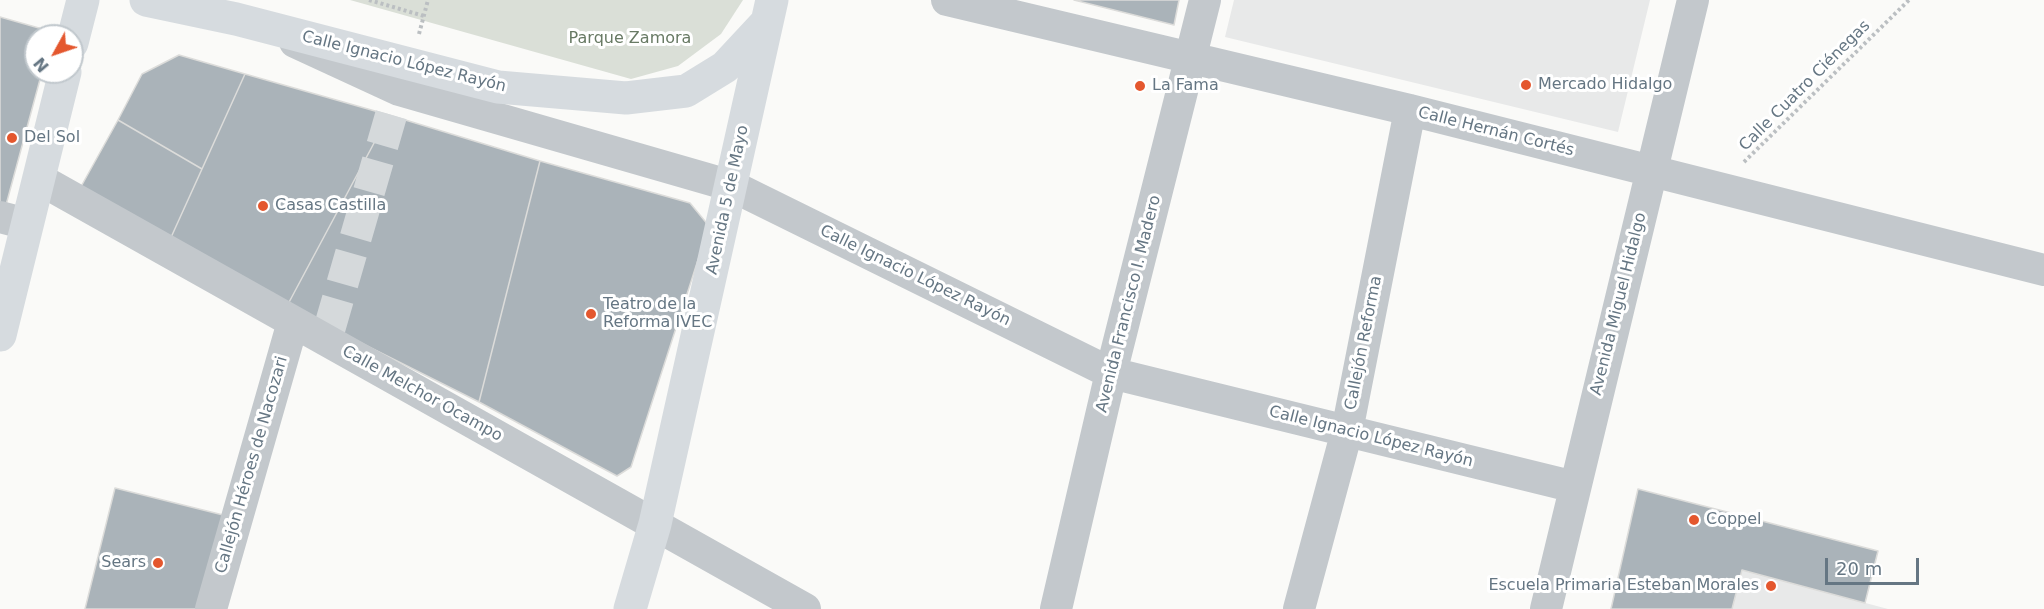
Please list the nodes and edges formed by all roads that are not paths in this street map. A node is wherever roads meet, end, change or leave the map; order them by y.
1 (83, 0) edge
2 (146, 0) edge
3 (948, 0) edge
4 (1205, 0) edge
5 (1693, 0) edge
6 (769, 12) edge
7 (77, 24) edge
8 (267, 29) junction
9 (1191, 59) junction
10 (62, 84) edge
11 (1410, 111) junction
12 (1652, 171) junction
13 (39, 179) junction
14 (732, 186) junction
15 (14, 220) edge
16 (2044, 270) edge
17 (293, 322) junction
18 (0, 335) edge
19 (1111, 373) junction
20 (1347, 431) junction
21 (1575, 487) junction
22 (655, 524) junction
23 (211, 609) edge
24 (630, 609) edge
25 (805, 609) edge
26 (1056, 609) edge
27 (1299, 609) edge
28 (1546, 609) edge

1 - 7 main road
2 - 8 main road, Calle Ignacio López Rayón
3 - 9 street, Calle Hernán Cortés
4 - 9 street, Avenida Francisco I. Madero
5 - 12 street, Avenida Miguel Hidalgo
6 - 8 main road, Calle Ignacio López Rayón
6 - 14 main road, Avenida 5 de Mayo
8 - 14 street, Calle Ignacio López Rayón
9 - 11 street, Calle Hernán Cortés
9 - 19 street, Avenida Francisco I. Madero
10 - 13 main road
11 - 12 street, Calle Hernán Cortés
11 - 20 street, Callejón Reforma
12 - 16 street, Calle Hernán Cortés
12 - 21 street, Avenida Miguel Hidalgo
13 - 15 main road
13 - 17 street, Calle Melchor Ocampo
14 - 19 street, Calle Ignacio López Rayón
14 - 22 main road, Avenida 5 de Mayo
15 - 18 main road
17 - 22 street, Calle Melchor Ocampo
17 - 23 street, Callejón Héroes de Nacozari
19 - 20 street, Calle Ignacio López Rayón
19 - 26 street, Avenida Francisco I. Madero
20 - 21 street, Calle Ignacio López Rayón
20 - 27 street, Callejón Reforma
21 - 28 street, Avenida Miguel Hidalgo
22 - 24 main road, Avenida 5 de Mayo
22 - 25 street, Calle Melchor Ocampo

